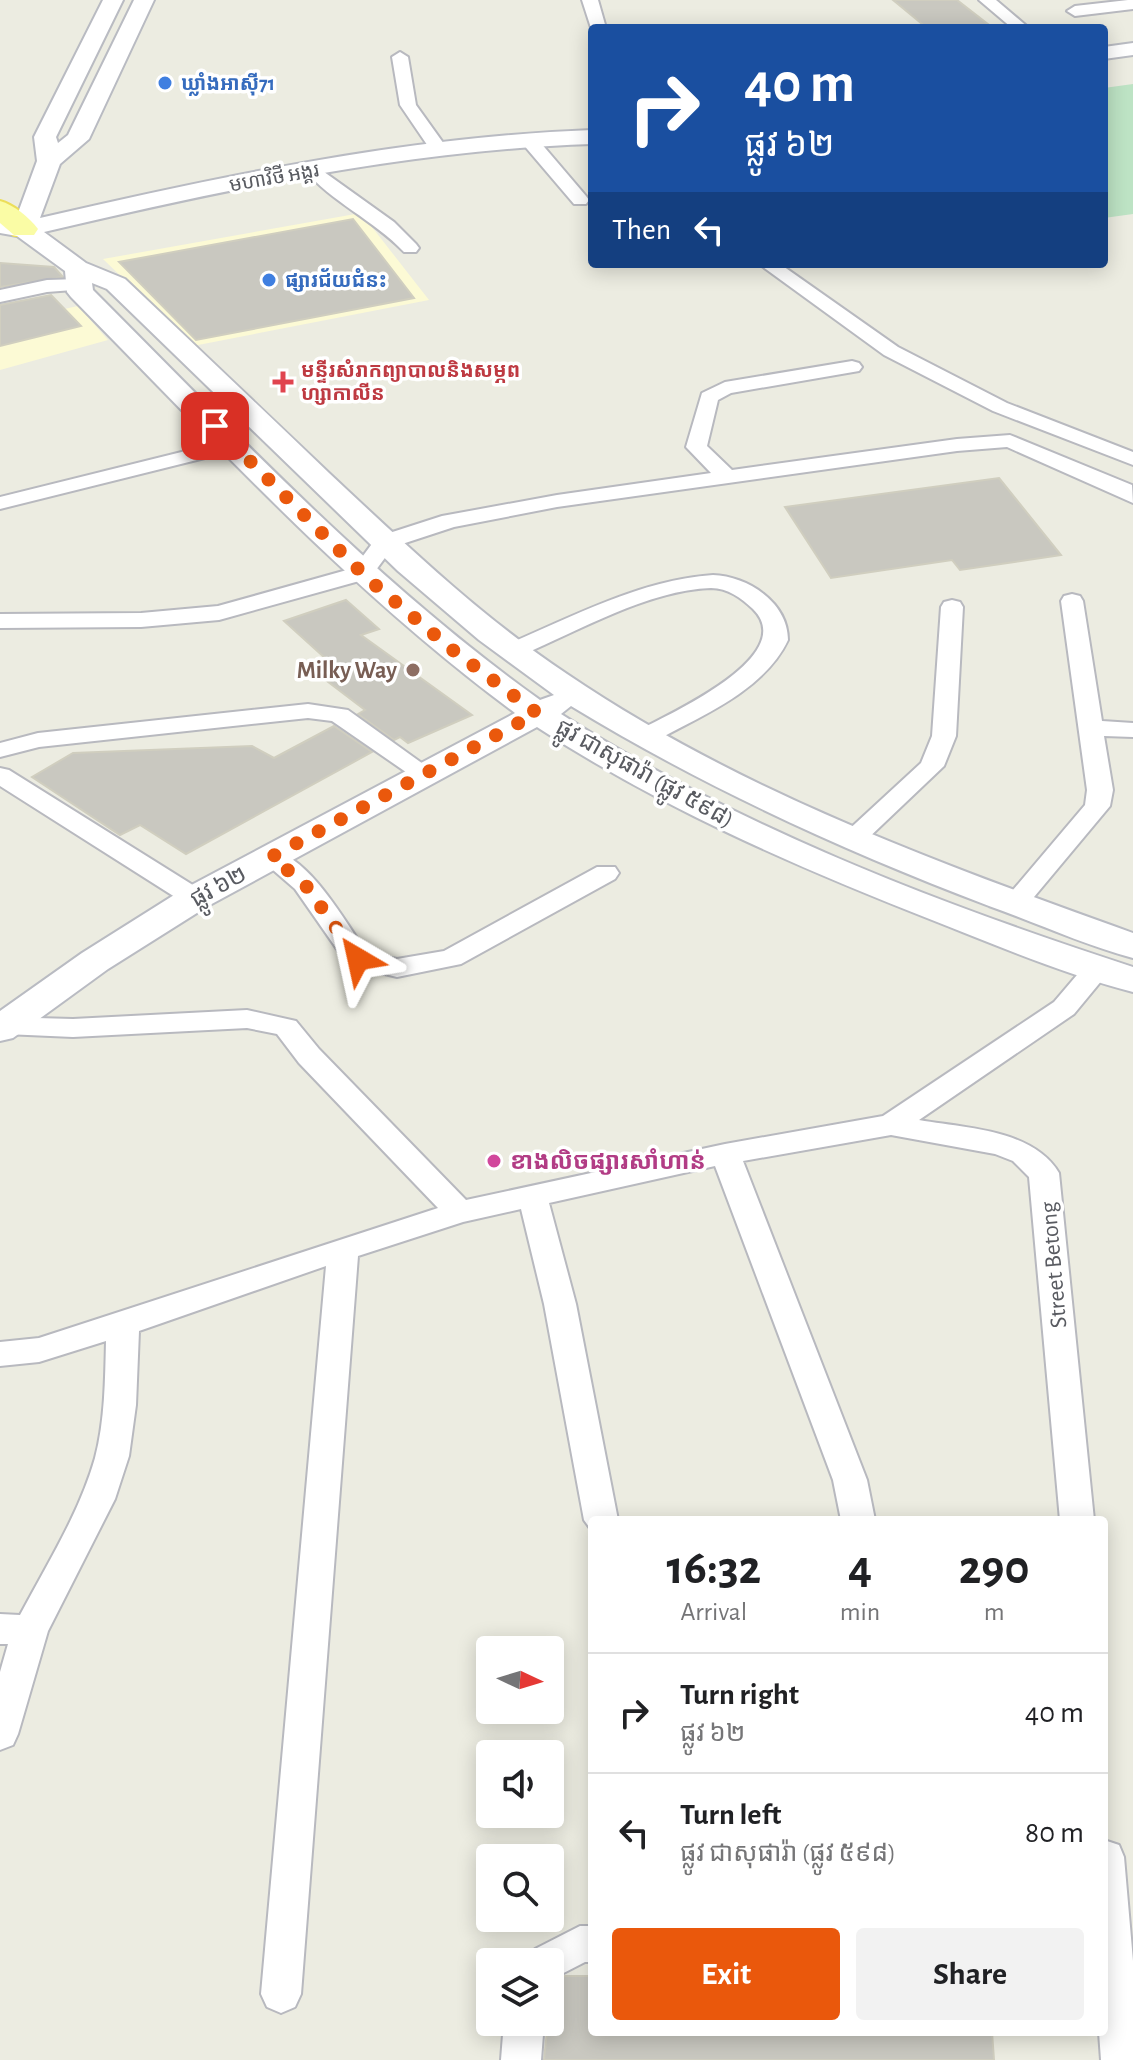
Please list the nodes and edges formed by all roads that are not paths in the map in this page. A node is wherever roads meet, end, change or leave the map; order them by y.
1 (113, 0) edge
2 (144, 0) edge
3 (590, 0) edge
4 (987, 0) edge
5 (1133, 4) edge
6 (1075, 11) dead end
7 (597, 24) edge
8 (1016, 24) edge
9 (1133, 49) edge
10 (1108, 52) edge
11 (400, 57) dead end
12 (1133, 66) edge
13 (1108, 69) edge
14 (588, 122) edge
15 (588, 137) edge
16 (528, 139) junction
17 (440, 151) junction
18 (49, 161) junction
19 (313, 169) junction
20 (580, 200) dead end
21 (0, 209) edge
22 (8, 230) edge
23 (410, 248) dead end
24 (774, 268) edge
25 (78, 276) junction
26 (0, 296) edge
27 (852, 367) dead end
28 (234, 445) junction
29 (1133, 459) edge
30 (727, 477) junction
31 (1133, 497) edge
32 (0, 503) edge
33 (385, 542) junction
34 (362, 573) junction
35 (1072, 601) dead end
36 (952, 607) dead end
37 (0, 621) edge
38 (514, 650) junction
39 (575, 694) junction
40 (537, 713) junction
41 (1090, 728) junction
42 (1133, 730) edge
43 (644, 737) junction
44 (0, 750) edge
45 (425, 774) junction
46 (0, 775) edge
47 (853, 839) junction
48 (271, 857) junction
49 (606, 873) dead end
50 (195, 898) junction
51 (1015, 903) junction
52 (1133, 946) edge
53 (1098, 968) junction
54 (1133, 980) edge
55 (2, 1026) edge
56 (891, 1125) junction
57 (725, 1154) junction
58 (532, 1195) junction
59 (460, 1212) junction
60 (343, 1249) junction
61 (123, 1324) junction
62 (0, 1354) edge
63 (600, 1516) edge
64 (857, 1516) edge
65 (1077, 1516) edge
66 (15, 1629) edge
67 (0, 1734) edge
68 (588, 1944) edge
69 (1108, 1950) edge
70 (564, 1953) edge
71 (281, 1994) dead end
72 (523, 2036) edge
73 (521, 2060) edge
74 (1121, 2060) edge

1 - 18 main road
2 - 18 main road
3 - 7 street
4 - 8 street
5 - 6 street
9 - 10 main road
11 - 17 street
12 - 13 main road
14 - 16 main road, មហាវិថី អង្គរ
15 - 16 main road, មហាវិថី អង្គរ
16 - 17 main road, មហាវិថី អង្គរ
16 - 20 street
17 - 19 main road, មហាវិថី អង្គរ
18 - 22 main road
19 - 22 main road, មហាវិថី អង្គរ
19 - 23 street
21 - 22 main road
22 - 25 main road, ផ្លូវ ជាសុផារ៉ា (ផ្លូវ ៥៩៨)
24 - 29 street
25 - 26 street
25 - 28 main road, ផ្លូវ ជាសុផារ៉ា (ផ្លូវ ៥៩៨)
25 - 33 main road, ផ្លូវ ជាសុផារ៉ា (ផ្លូវ ៥៩៨)
27 - 30 street
28 - 32 street
28 - 34 main road, ផ្លូវ ជាសុផារ៉ា (ផ្លូវ ៥៩៨)
30 - 31 street
30 - 33 street
33 - 34 street
33 - 38 main road, ផ្លូវ ជាសុផារ៉ា (ផ្លូវ ៥៩៨)
34 - 37 street
34 - 40 main road, ផ្លូវ ជាសុផារ៉ា (ផ្លូវ ៥៩៨)
35 - 41 street
36 - 47 street
38 - 39 main road, ផ្លូវ ជាសុផារ៉ា (ផ្លូវ ៥៩៨)
38 - 43 street
39 - 40 main road, ផ្លូវ ៦២
39 - 43 main road, ផ្លូវ ជាសុផារ៉ា (ផ្លូវ ៥៩៨)
40 - 45 main road, ផ្លូវ ៦២
40 - 53 main road, ផ្លូវ ជាសុផារ៉ា (ផ្លូវ ៥៩៨)
41 - 42 street
41 - 51 street
43 - 47 main road, ផ្លូវ ជាសុផារ៉ា (ផ្លូវ ៥៩៨)
44 - 45 street
45 - 48 main road, ផ្លូវ ៦២
46 - 50 street
47 - 51 main road, ផ្លូវ ជាសុផារ៉ា (ផ្លូវ ៥៩៨)
48 - 49 street
48 - 50 main road, ផ្លូវ ៦២
50 - 55 main road, ផ្លូវ ៦២
51 - 52 main road, ផ្លូវ ជាសុផារ៉ា (ផ្លូវ ៥៩៨)
53 - 54 main road, ផ្លូវ ជាសុផារ៉ា (ផ្លូវ ៥៩៨)
53 - 56 street
55 - 59 street
56 - 57 street
56 - 65 street, Street Betong
57 - 58 street
57 - 64 street
58 - 59 street
58 - 63 street
59 - 60 street
60 - 61 street
60 - 71 street
61 - 62 street
61 - 66 street
66 - 67 street
68 - 70 street
69 - 74 street
72 - 73 street

